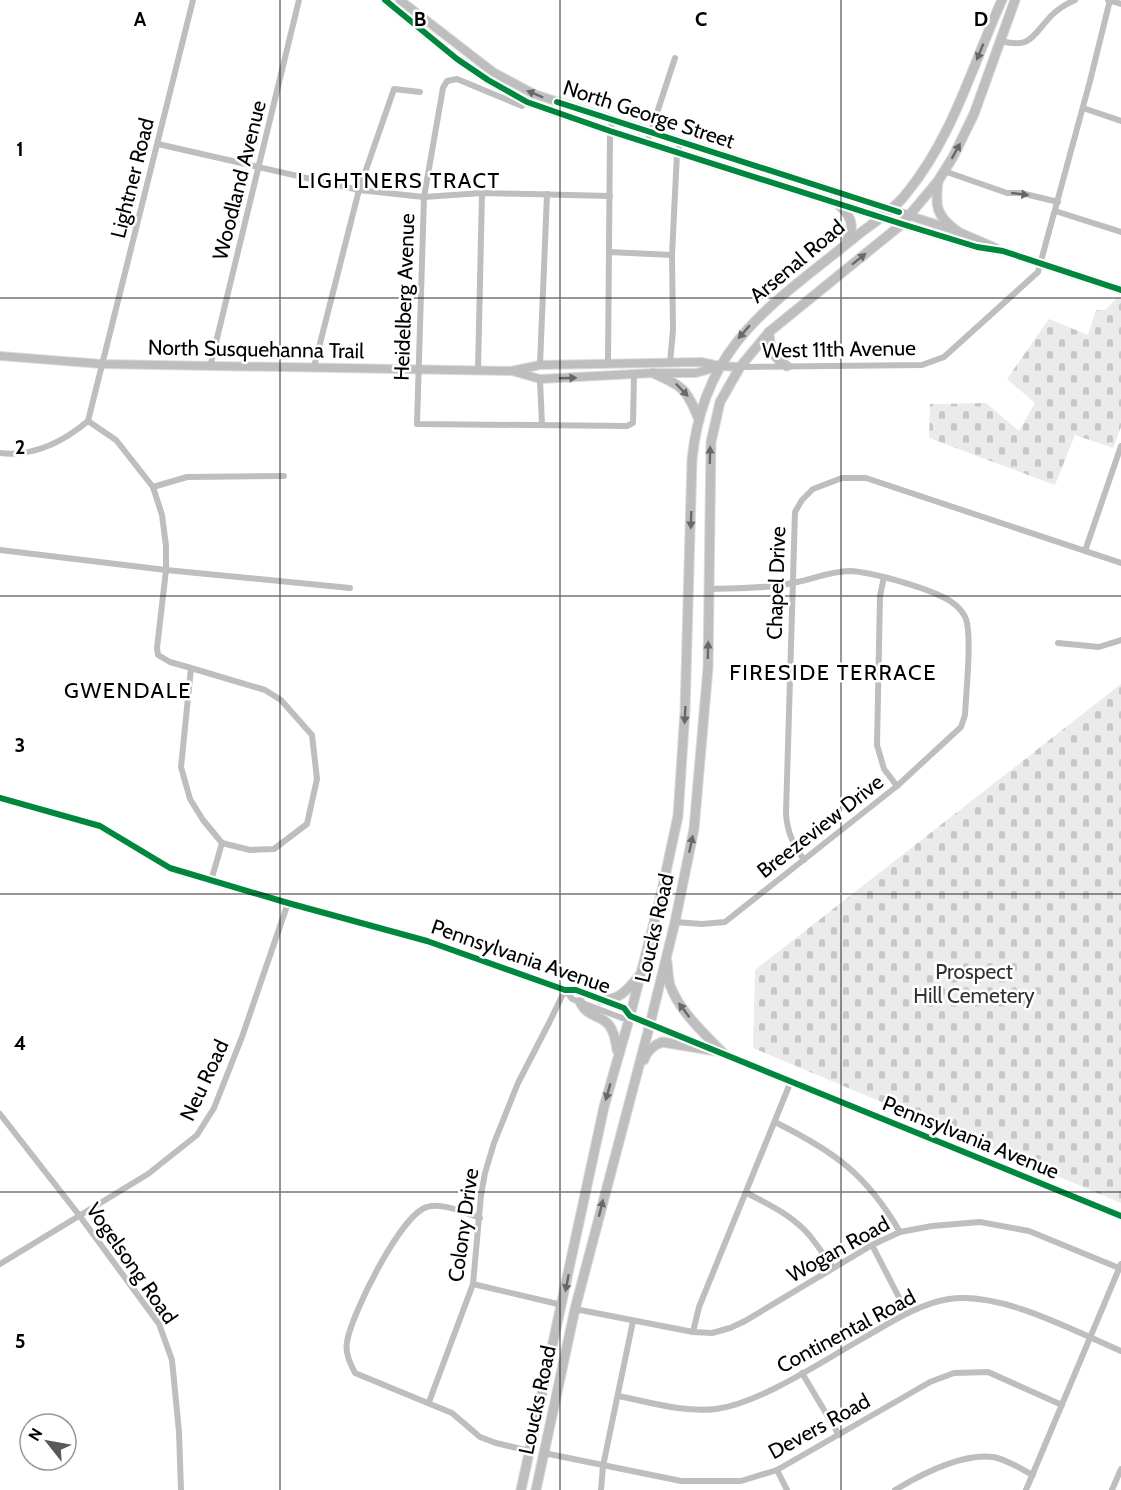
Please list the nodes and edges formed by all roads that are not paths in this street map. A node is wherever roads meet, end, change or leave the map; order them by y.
1 (193, 0) edge
2 (299, 0) edge
3 (385, 0) edge
4 (400, 0) edge
5 (1002, 0) edge
6 (1015, 0) edge
7 (1075, 0) edge
8 (1109, 0) edge
9 (1121, 4) edge
10 (1000, 41) junction
11 (675, 58) dead end
12 (420, 92) dead end
13 (527, 102) junction
14 (1083, 108) junction
15 (613, 120) junction
16 (1121, 121) edge
17 (610, 131) junction
18 (650, 133) junction
19 (647, 142) junction
20 (681, 142) junction
21 (158, 144) junction
22 (677, 153) junction
23 (259, 167) junction
24 (944, 171) junction
25 (938, 181) junction
26 (359, 190) junction
27 (482, 193) junction
28 (547, 194) junction
29 (610, 196) junction
30 (424, 197) junction
31 (1058, 202) junction
32 (838, 204) junction
33 (890, 210) junction
34 (1055, 211) junction
35 (910, 216) junction
36 (880, 217) junction
37 (902, 224) junction
38 (957, 231) junction
39 (1121, 231) edge
40 (845, 245) junction
41 (1003, 251) junction
42 (609, 252) junction
43 (672, 255) junction
44 (1042, 264) junction
45 (1121, 290) edge
46 (769, 332) junction
47 (0, 356) edge
48 (670, 363) junction
49 (102, 364) junction
50 (608, 364) junction
51 (540, 365) junction
52 (720, 366) junction
53 (787, 366) junction
54 (210, 367) junction
55 (740, 367) junction
56 (314, 368) junction
57 (418, 370) junction
58 (478, 370) junction
59 (511, 371) junction
60 (653, 373) junction
61 (634, 375) junction
62 (540, 379) junction
63 (699, 420) junction
64 (88, 421) junction
65 (542, 425) junction
66 (1121, 446) edge
67 (0, 453) edge
68 (284, 476) dead end
69 (153, 487) junction
70 (0, 550) edge
71 (1085, 551) junction
72 (1121, 563) edge
73 (166, 570) junction
74 (884, 577) junction
75 (792, 584) junction
76 (351, 588) dead end
77 (709, 589) junction
78 (1121, 640) edge
79 (1058, 643) dead end
80 (191, 668) junction
81 (897, 786) junction
82 (0, 798) edge
83 (222, 843) junction
84 (804, 860) junction
85 (211, 881) junction
86 (288, 903) junction
87 (675, 922) junction
88 (666, 957) junction
89 (641, 974) junction
90 (565, 990) junction
91 (601, 1000) junction
92 (580, 1002) junction
93 (630, 1016) junction
94 (650, 1024) junction
95 (722, 1052) junction
96 (618, 1056) junction
97 (791, 1081) junction
98 (632, 1089) junction
99 (0, 1114) edge
100 (776, 1122) junction
101 (747, 1193) junction
102 (79, 1215) junction
103 (1121, 1216) edge
104 (480, 1218) junction
105 (900, 1232) junction
106 (872, 1245) junction
107 (0, 1264) edge
108 (1120, 1266) edge
109 (833, 1267) junction
110 (473, 1284) junction
111 (562, 1305) junction
112 (575, 1309) junction
113 (907, 1313) junction
114 (633, 1321) junction
115 (693, 1332) junction
116 (1090, 1338) junction
117 (1121, 1351) edge
118 (802, 1373) junction
119 (618, 1396) junction
120 (429, 1402) junction
121 (1062, 1405) junction
122 (839, 1435) junction
123 (530, 1450) junction
124 (544, 1453) junction
125 (603, 1466) junction
126 (1121, 1469) edge
127 (777, 1470) junction
128 (1033, 1474) junction
129 (681, 1481) junction
130 (181, 1490) edge
131 (521, 1490) edge
132 (536, 1490) edge
133 (601, 1490) edge
134 (682, 1490) edge
135 (788, 1490) edge
136 (897, 1490) edge
137 (1026, 1490) edge
138 (1112, 1490) edge

1 - 21 street, Lightner Road
2 - 23 street, Woodland Avenue
3 - 13 main road, North George Street
15 -> 4 main road, North George Street
5 -> 33 highway, Arsenal Road
6 - 10 highway, Arsenal Road
7 - 10 street
8 - 9 street
8 - 14 street
24 -> 10 highway, Arsenal Road
11 - 18 street
12 - 26 street
13 - 17 main road, North George Street
13 - 30 street, Heidelberg Avenue
14 - 16 street
14 - 31 street
15 - 17 street
15 - 18 main road, North George Street
17 - 19 main road, North George Street
17 - 29 street
18 - 19 street
18 - 20 main road, North George Street
19 - 22 main road, North George Street
20 - 22 street
20 - 33 main road, North George Street
21 - 23 street
21 - 49 street, Lightner Road
22 - 32 main road, North George Street
22 - 43 street
23 - 26 street
23 - 54 street, Woodland Avenue
24 - 25 highway, Arsenal Road
24 -> 31 street
25 - 35 highway, Arsenal Road
25 - 38 highway
26 - 30 street
26 - 56 street
27 - 28 street
27 - 30 street
27 - 58 street
28 - 29 street
28 - 51 street
29 - 42 street
30 - 57 street, Heidelberg Avenue
31 - 34 street
32 - 36 main road, North George Street
32 - 40 highway
33 - 35 main road, North George Street
33 - 36 highway, Arsenal Road
34 - 39 street
34 - 44 street
35 - 37 highway, Arsenal Road
35 - 38 main road, North George Street
36 - 37 main road, North George Street
36 - 40 highway, Arsenal Road
37 - 41 main road, North George Street
46 -> 37 highway, Arsenal Road
38 - 41 main road, North George Street
40 -> 52 highway, Arsenal Road
41 - 44 main road, North George Street
42 - 43 street
42 - 50 street
43 - 48 street
44 - 45 main road, North George Street
44 - 53 street, West 11th Avenue
46 - 53 highway
46 - 55 highway, Arsenal Road
47 - 49 main road, North Susquehanna Trail
48 - 50 main road, North Susquehanna Trail
48 - 52 main road, North Susquehanna Trail
49 - 54 main road, North Susquehanna Trail
49 - 64 street, Lightner Road
50 - 51 main road, North Susquehanna Trail
51 - 59 main road, North Susquehanna Trail
52 - 55 main road, North Susquehanna Trail
52 - 60 main road, North Susquehanna Trail
52 - 63 highway, Loucks Road
53 - 55 street, West 11th Avenue
54 - 56 main road, North Susquehanna Trail
77 -> 55 highway, Loucks Road
56 - 57 main road, North Susquehanna Trail
57 - 58 main road, North Susquehanna Trail
57 - 65 street, Heidelberg Avenue
58 - 59 main road, North Susquehanna Trail
59 - 62 main road, North Susquehanna Trail
60 - 61 main road, North Susquehanna Trail
60 -> 63 highway
62 -> 61 main road, North Susquehanna Trail
61 - 65 street
62 - 65 street
63 -> 89 highway, Loucks Road
64 - 67 street
64 - 69 street
66 - 71 street
68 - 69 street
69 - 73 street
70 - 73 street
71 - 72 street, Chapel Drive
71 - 75 street, Chapel Drive
73 - 76 street
73 - 80 street
74 - 75 street
74 - 81 street
74 - 81 street, Breezeview Drive
75 - 77 street
75 - 84 street, Chapel Drive
87 -> 77 highway, Loucks Road
78 - 79 street
80 - 83 street
80 - 83 street
81 - 84 street, Breezeview Drive
82 - 85 street, Pennsylvania Avenue
83 - 85 street
84 - 87 street, Breezeview Drive
85 - 86 street, Pennsylvania Avenue
86 - 90 street, Pennsylvania Avenue
86 - 102 street, Neu Road
87 - 88 highway, Loucks Road
88 - 94 highway, Loucks Road
95 -> 88 highway
89 - 91 highway
89 - 93 highway, Loucks Road
90 - 91 street, Pennsylvania Avenue
90 - 92 street, Pennsylvania Avenue
90 - 104 street, Colony Drive
91 - 93 street, Pennsylvania Avenue
92 - 93 street, Pennsylvania Avenue
92 - 96 highway
93 - 94 street, Pennsylvania Avenue
93 - 96 highway, Loucks Road
94 - 95 street, Pennsylvania Avenue
94 - 98 highway, Loucks Road
95 - 97 street, Pennsylvania Avenue
95 - 98 highway
96 -> 111 highway, Loucks Road
97 - 100 street
97 - 103 street, Pennsylvania Avenue
112 -> 98 highway, Loucks Road
99 - 102 street, Vogelsong Road
100 - 101 street
100 - 105 street
101 - 109 street
101 - 115 street
102 - 107 street, Neu Road
102 - 130 street, Vogelsong Road
104 - 110 street, Colony Drive
104 - 120 street
105 - 106 street, Wogan Road
105 - 108 street, Wogan Road
106 - 109 street, Wogan Road
106 - 113 street
108 - 116 street
109 - 115 street, Wogan Road
110 - 111 street
110 - 120 street, Colony Drive
111 - 123 highway, Loucks Road
112 - 114 street, Wogan Road
112 - 124 highway, Loucks Road
113 - 116 street, Continental Road
113 - 118 street, Continental Road
114 - 115 street, Wogan Road
114 - 119 street
116 - 117 street, Continental Road
116 - 121 street
118 - 119 street, Continental Road
118 - 122 street
119 - 125 street
120 - 123 street
121 - 122 street, Devers Road
121 - 128 street
122 - 127 street, Devers Road
123 - 131 highway, Loucks Road
124 - 125 street, Devers Road
124 - 132 highway, Loucks Road
125 - 129 street, Devers Road
125 - 133 street
126 - 138 street
127 - 129 street, Devers Road
127 - 135 street
128 - 136 street
128 - 137 street
129 - 134 street

